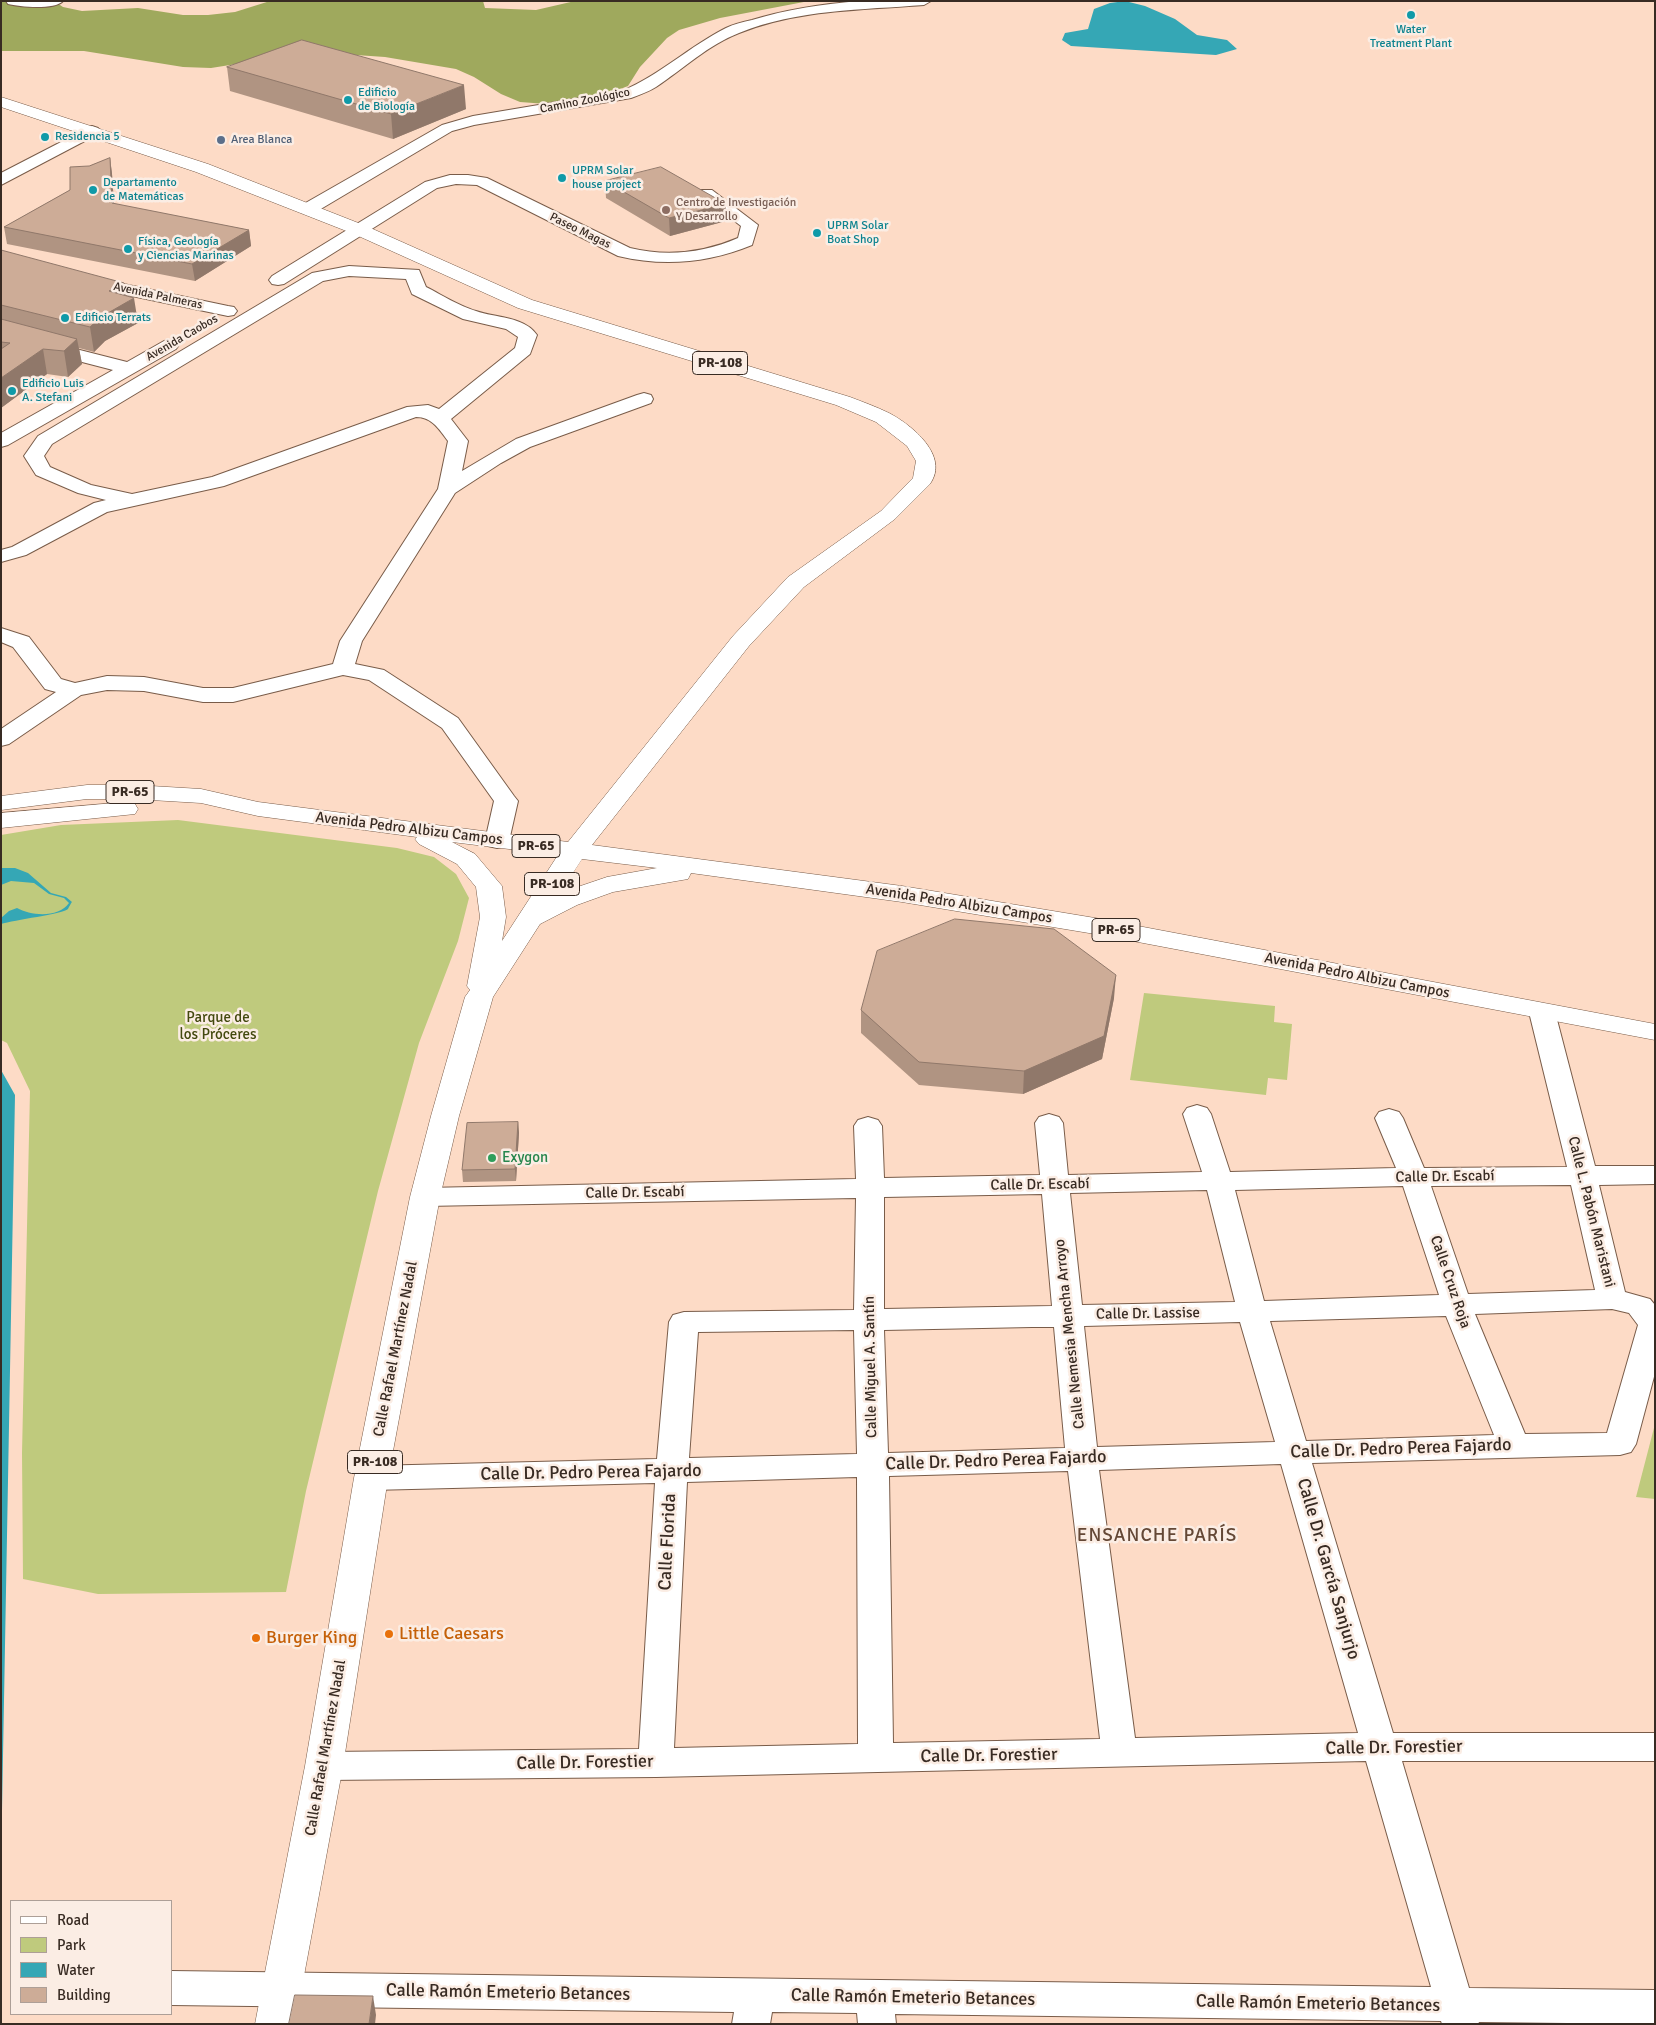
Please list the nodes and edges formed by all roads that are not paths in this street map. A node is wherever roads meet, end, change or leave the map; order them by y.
1 (13, 1) edge
2 (56, 1) edge
3 (924, 1) edge
4 (1, 102) edge
5 (92, 131) junction
6 (1, 180) edge
7 (706, 193) edge
8 (308, 209) junction
9 (360, 230) junction
10 (77, 279) edge
11 (262, 290) dead end
12 (235, 307) joint
13 (203, 325) dead end
14 (1, 335) edge
15 (187, 335) dead end
16 (129, 368) junction
17 (644, 399) dead end
18 (440, 418) junction
19 (1, 441) edge
20 (448, 489) junction
21 (132, 500) junction
22 (1, 556) edge
23 (1, 634) edge
24 (343, 668) junction
25 (74, 690) junction
26 (1, 739) edge
27 (1, 803) edge
28 (258, 809) junction
29 (1, 821) edge
30 (411, 830) junction
31 (498, 841) junction
32 (574, 851) junction
33 (738, 871) junction
34 (531, 918) junction
35 (479, 997) junction
36 (1542, 1012) junction
37 (1655, 1032) edge
38 (1197, 1114) dead end
39 (1390, 1118) dead end
40 (1049, 1124) dead end
41 (868, 1126) dead end
42 (1655, 1174) edge
43 (1583, 1175) junction
44 (1414, 1177) junction
45 (1219, 1181) junction
46 (1055, 1184) junction
47 (870, 1189) junction
48 (425, 1197) junction
49 (1612, 1299) junction
50 (1456, 1306) junction
51 (1252, 1311) junction
52 (1068, 1315) junction
53 (869, 1320) junction
54 (684, 1322) joint
55 (1620, 1444) joint
56 (1514, 1445) junction
57 (1294, 1453) junction
58 (1082, 1459) junction
59 (873, 1465) junction
60 (672, 1471) junction
61 (372, 1478) junction
62 (1379, 1747) junction
63 (1655, 1747) edge
64 (1119, 1754) junction
65 (876, 1758) junction
66 (656, 1763) junction
67 (324, 1766) junction
68 (172, 1988) edge
69 (279, 2006) edge
70 (1655, 2007) edge
71 (753, 2010) edge
72 (876, 2011) edge
73 (1458, 2015) edge

1 - 2 street
3 - 8 street, Camino Zoológico
4 - 5 main road, PR-108
5 - 6 street
5 - 8 main road, PR-108
7 - 9 street, Paseo Magas
8 - 9 main road, PR-108
9 - 11 street
9 - 32 main road, PR-108
10 - 12 street, Avenida Palmeras
12 - 13 street, Avenida Caobos
14 - 16 street
15 - 16 street, Avenida Caobos
16 - 19 street, Avenida Caobos
17 - 20 street
18 - 20 street
18 - 21 street
18 - 21 street
20 - 24 street
21 - 22 street
23 - 25 street
24 - 25 street
24 - 31 street
25 - 26 street
27 - 28 main road, Avenida Pedro Albizu Campos / PR-65
28 - 29 main road, Avenida Pedro Albizu Campos / PR-65
28 - 30 main road, Avenida Pedro Albizu Campos / PR-65
30 - 31 main road, Avenida Pedro Albizu Campos / PR-65
30 - 35 main road
31 - 32 main road, Avenida Pedro Albizu Campos / PR-65
32 - 33 main road, Avenida Pedro Albizu Campos / PR-65
32 - 34 main road, Calle Rafael Martínez Nadal / PR-108
33 - 34 main road
33 - 36 main road, Avenida Pedro Albizu Campos / PR-65
34 - 35 main road, Calle Rafael Martínez Nadal / PR-108
35 - 48 main road, Calle Rafael Martínez Nadal / PR-108
36 - 37 main road, Avenida Pedro Albizu Campos / PR-65
36 - 43 street, Calle L. Pabón Maristani
38 - 45 street, Calle Dr. García Sanjurjo
39 - 44 street, Calle Cruz Roja
40 - 46 street, Calle Nemesia Mencha Arroyo
41 - 47 street, Calle Miguel A. Santín
42 - 43 street, Calle Dr. Escabí
43 - 44 street, Calle Dr. Escabí
43 - 49 street, Calle L. Pabón Maristani
44 - 45 street, Calle Dr. Escabí
44 - 50 street, Calle Cruz Roja
45 - 46 street, Calle Dr. Escabí
45 - 51 street, Calle Dr. García Sanjurjo
46 - 47 street, Calle Dr. Escabí
46 - 52 street, Calle Nemesia Mencha Arroyo
47 - 48 street, Calle Dr. Escabí
47 - 53 street, Calle Miguel A. Santín
48 - 61 main road, Calle Rafael Martínez Nadal / PR-108
49 - 50 street, Calle Dr. Lassise
49 - 55 street, Calle L. Pabón Maristani
50 - 51 street, Calle Dr. Lassise
50 - 56 street, Calle Cruz Roja
51 - 52 street, Calle Dr. Lassise
51 - 57 street, Calle Dr. García Sanjurjo
52 - 53 street, Calle Dr. Lassise
52 - 58 street, Calle Nemesia Mencha Arroyo
53 - 54 street, Calle Dr. Lassise
53 - 59 street, Calle Miguel A. Santín
54 - 60 street, Calle Florida
55 - 56 street, Calle Dr. Pedro Perea Fajardo
56 - 57 street, Calle Dr. Pedro Perea Fajardo
57 - 58 street, Calle Dr. Pedro Perea Fajardo
57 - 62 street, Calle Dr. García Sanjurjo
58 - 59 street, Calle Dr. Pedro Perea Fajardo
58 - 64 street, Calle Nemesia Mencha Arroyo
59 - 60 street, Calle Dr. Pedro Perea Fajardo
59 - 65 street, Calle Miguel A. Santín
60 - 61 street, Calle Dr. Pedro Perea Fajardo
60 - 66 street, Calle Florida
61 - 67 main road, Calle Rafael Martínez Nadal / PR-108
62 - 63 street, Calle Dr. Forestier
62 - 64 street, Calle Dr. Forestier
62 - 73 street, Calle Dr. García Sanjurjo
64 - 65 street, Calle Dr. Forestier
65 - 66 street, Calle Dr. Forestier
66 - 67 street, Calle Dr. Forestier
67 - 69 main road, Calle Rafael Martínez Nadal / PR-108
68 - 69 street, Calle Ramón Emeterio Betances
69 - 71 street, Calle Ramón Emeterio Betances
70 - 73 street, Calle Ramón Emeterio Betances
71 - 72 street, Calle Ramón Emeterio Betances
72 - 73 street, Calle Ramón Emeterio Betances

